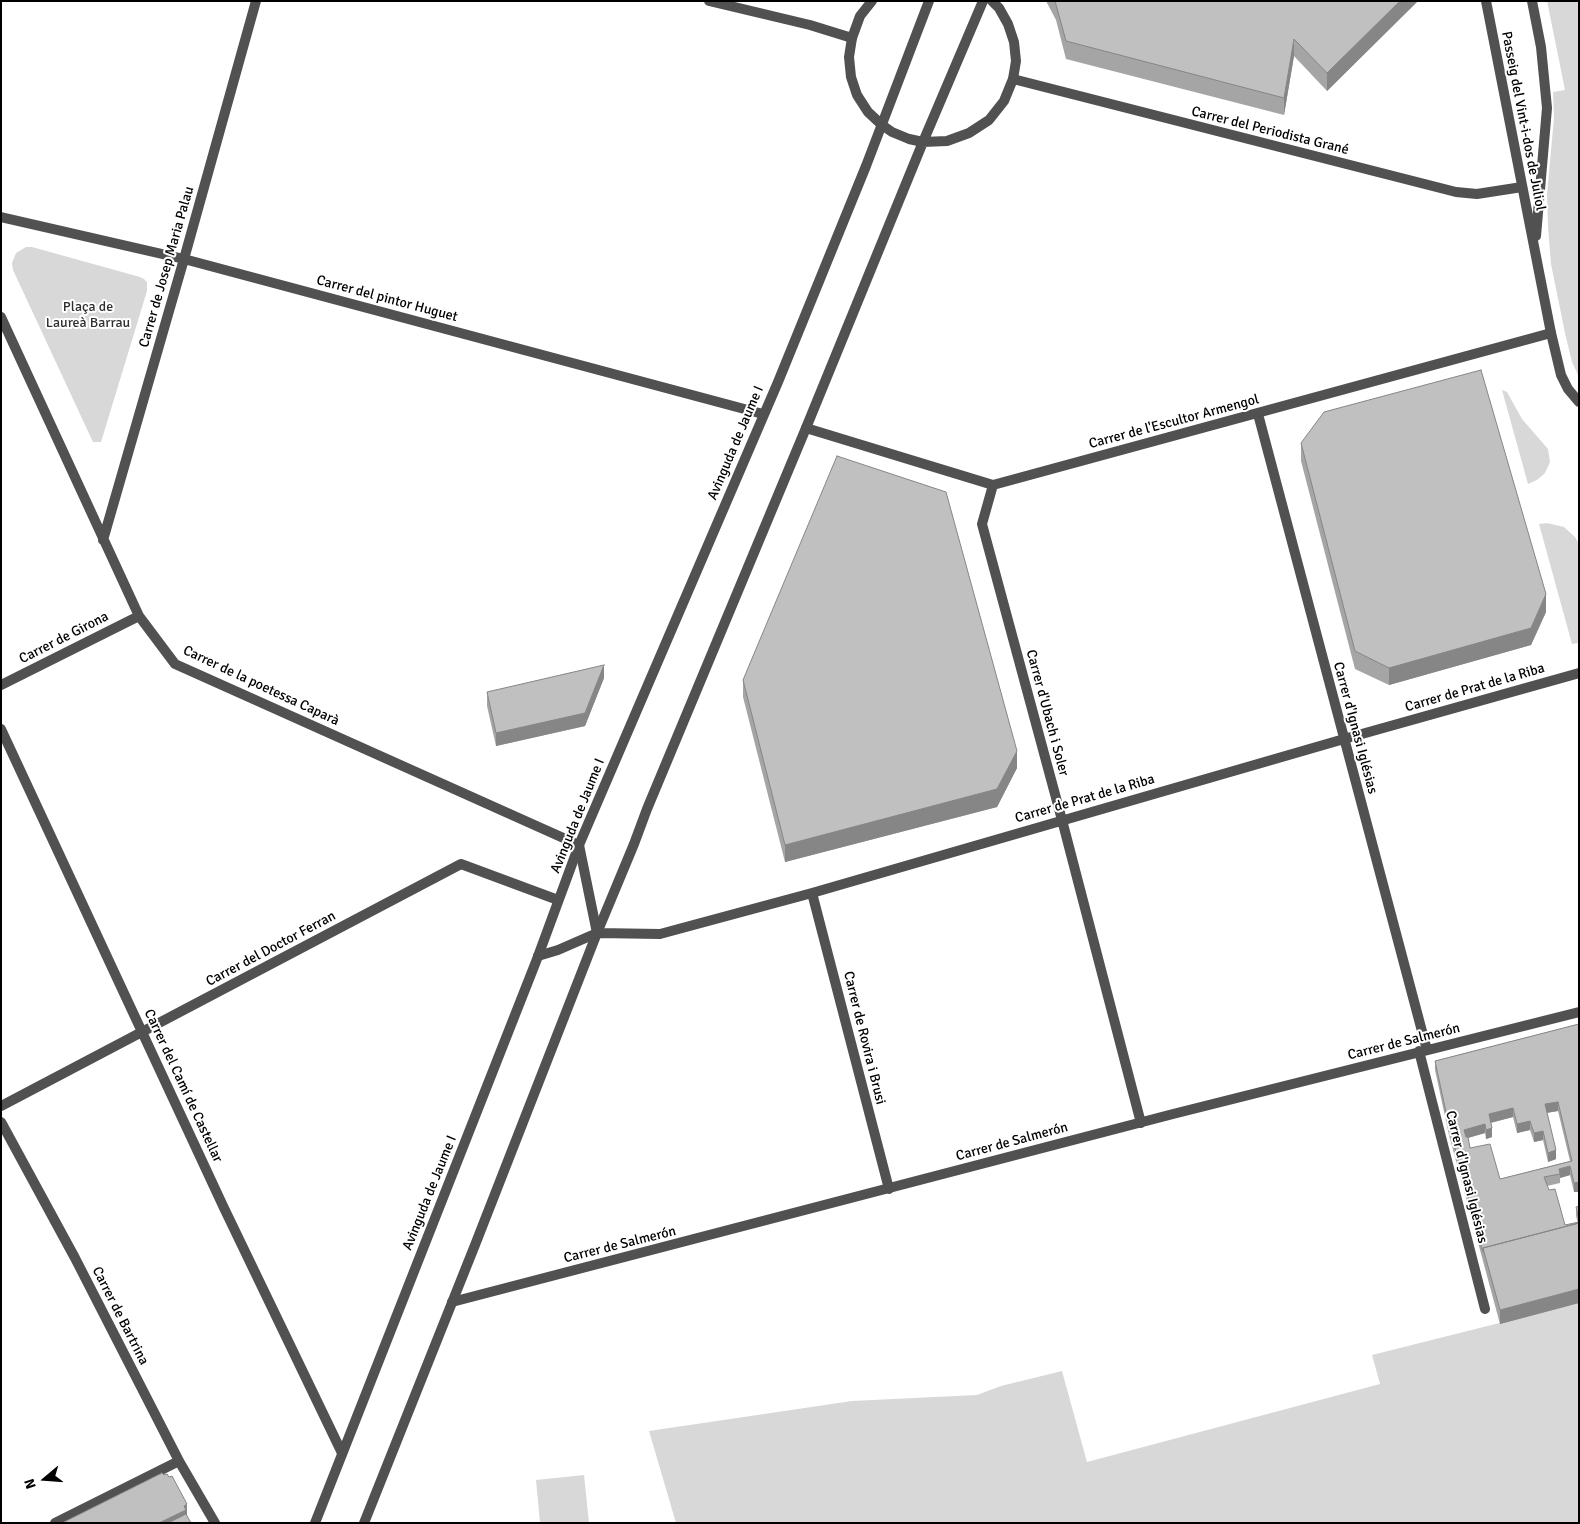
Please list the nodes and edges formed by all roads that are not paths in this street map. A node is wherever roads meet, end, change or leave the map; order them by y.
1 (256, 1) edge
2 (709, 1) edge
3 (872, 1) edge
4 (929, 1) edge
5 (983, 1) edge
6 (992, 1) edge
7 (1486, 1) edge
8 (1532, 1) edge
9 (852, 38) junction
10 (1013, 79) junction
11 (882, 126) junction
12 (923, 142) junction
13 (1522, 187) junction
14 (1, 216) edge
15 (1535, 246) junction
16 (184, 259) junction
17 (1, 317) edge
18 (1551, 333) junction
19 (1579, 402) edge
20 (763, 414) junction
21 (1258, 414) junction
22 (806, 428) junction
23 (994, 485) junction
24 (103, 540) junction
25 (139, 616) junction
26 (1579, 673) edge
27 (1, 685) edge
28 (1, 729) edge
29 (1344, 739) junction
30 (1062, 820) junction
31 (579, 845) junction
32 (812, 893) junction
33 (558, 900) junction
34 (596, 934) junction
35 (538, 956) junction
36 (1579, 1012) edge
37 (143, 1032) junction
38 (1423, 1051) junction
39 (1, 1106) edge
40 (1, 1122) edge
41 (1141, 1123) junction
42 (889, 1189) junction
43 (452, 1302) junction
44 (1486, 1308) dead end
45 (342, 1453) junction
46 (179, 1461) junction
47 (55, 1523) edge
48 (215, 1523) edge
49 (315, 1523) edge
50 (364, 1523) edge

1 - 16 street, Carrer de Josep Maria Palau
2 - 9 street
3 - 9 street
4 - 11 street, Avinguda de Jaume I
5 - 12 street
6 - 10 street
7 - 13 street, Passeig del Vint-i-dos de Juliol
8 - 15 street, Passeig del Vint-i-dos de Juliol
9 - 11 street
10 - 12 street
10 - 13 street, Carrer del Periodista Grané
11 - 12 street
11 - 20 street, Avinguda de Jaume I
12 - 22 street
13 - 15 street, Passeig del Vint-i-dos de Juliol
14 - 16 street, Carrer del pintor Huguet
15 - 18 street, Passeig del Vint-i-dos de Juliol
16 - 20 street, Carrer del pintor Huguet
16 - 24 street, Carrer de Josep Maria Palau
17 - 24 street, Carrer de la poetessa Caparà
18 - 19 street, Passeig del Vint-i-dos de Juliol
18 - 21 street, Carrer de l'Escultor Armengol
20 - 31 street, Avinguda de Jaume I
21 - 23 street, Carrer de l'Escultor Armengol
21 - 29 street, Carrer d'Ignasi Iglésias
22 - 23 street
22 - 34 street
23 - 30 street, Carrer d'Ubach i Soler
24 - 25 street, Carrer de la poetessa Caparà
25 - 27 street, Carrer de Girona
25 - 31 street, Carrer de la poetessa Caparà
26 - 29 street, Carrer de Prat de la Riba
28 - 37 street, Carrer del Camí de Castellar
29 - 30 street, Carrer de Prat de la Riba
29 - 38 street, Carrer d'Ignasi Iglésias
30 - 32 street, Carrer de Prat de la Riba
30 - 41 street, Carrer d'Ubach i Soler
31 - 33 street, Avinguda de Jaume I
31 - 34 street
32 - 34 street, Carrer de Prat de la Riba
32 - 42 street, Carrer de Rovira i Brusi
33 - 35 street, Avinguda de Jaume I
33 - 37 street, Carrer del Doctor Ferran
34 - 35 street, Carrer de Prat de la Riba
34 - 43 street
35 - 45 street, Avinguda de Jaume I
36 - 38 street, Carrer de Salmerón
37 - 39 street, Carrer del Doctor Ferran
37 - 45 street, Carrer del Camí de Castellar
38 - 41 street, Carrer de Salmerón
38 - 44 street, Carrer d'Ignasi Iglésias
40 - 46 street, Carrer de Bartrina
41 - 42 street, Carrer de Salmerón
42 - 43 street, Carrer de Salmerón
43 - 50 street
45 - 49 street, Avinguda de Jaume I
46 - 47 street
46 - 48 street, Carrer de Bartrina

